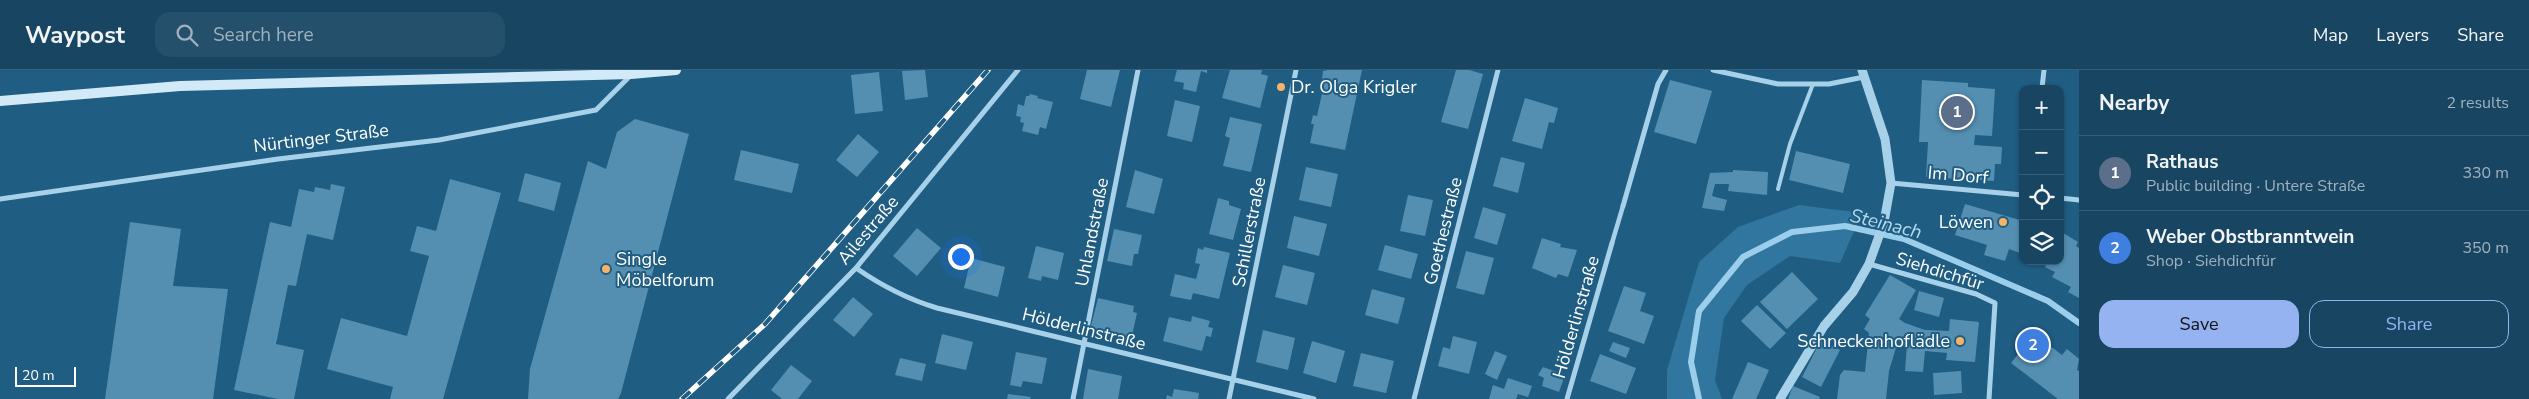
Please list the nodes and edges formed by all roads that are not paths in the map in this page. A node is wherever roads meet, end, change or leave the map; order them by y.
1 (676, 70) edge
2 (1018, 70) edge
3 (1138, 70) edge
4 (1296, 70) edge
5 (1498, 70) edge
6 (1666, 70) edge
7 (1713, 70) edge
8 (2044, 70) edge
9 (631, 74) junction
10 (1863, 74) edge
11 (1813, 84) junction
12 (2042, 85) edge
13 (0, 101) edge
14 (1891, 183) junction
15 (1778, 189) dead end
16 (2019, 195) edge
17 (2064, 198) edge
18 (0, 199) edge
19 (2079, 200) edge
20 (1623, 206) joint
21 (1612, 243) joint
22 (1869, 264) junction
23 (856, 268) junction
24 (1085, 343) junction
25 (1232, 381) junction
26 (728, 399) edge
27 (1073, 399) edge
28 (1229, 399) edge
29 (1314, 399) edge
30 (1414, 399) edge
31 (1567, 399) edge
32 (1780, 399) edge
33 (1988, 399) edge

1 - 9 main road
2 - 23 street, Ailestraße
3 - 24 street, Uhlandstraße
4 - 25 street, Schillerstraße
5 - 30 street, Goethestraße
6 - 20 street
7 - 11 street
8 - 12 street
9 - 13 main road
9 - 18 street, Nürtinger Straße
10 - 11 street
10 - 14 street
11 - 15 lane
14 - 16 street, Im Dorf
14 - 22 street
17 - 19 street
20 - 21 street
21 - 31 street, Hölderlinstraße
22 - 32 street
22 - 33 street, Siehdichfür
23 - 24 street, Hölderlinstraße
23 - 26 street, Ailestraße
24 - 25 street, Hölderlinstraße
24 - 27 street, Uhlandstraße
25 - 28 street, Schillerstraße
25 - 29 street, Hölderlinstraße

